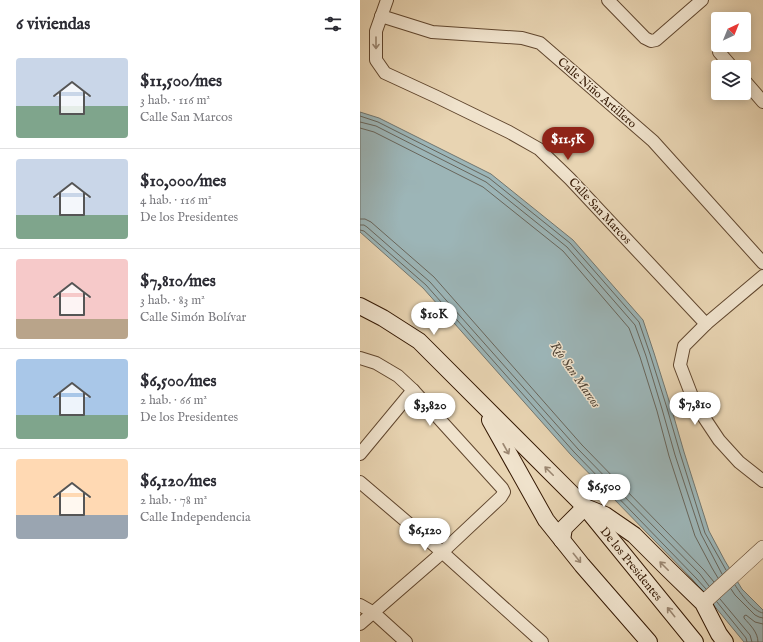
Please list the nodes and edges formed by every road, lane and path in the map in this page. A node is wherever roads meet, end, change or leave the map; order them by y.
1 (387, 0) edge
2 (608, 0) edge
3 (702, 0) edge
4 (381, 16) junction
5 (719, 52) dead end
6 (726, 60) edge
7 (751, 88) edge
8 (763, 102) edge
9 (763, 263) edge
10 (763, 276) edge
11 (360, 306) edge
12 (706, 324) junction
13 (360, 358) edge
14 (413, 390) junction
15 (481, 403) junction
16 (360, 454) edge
17 (763, 481) edge
18 (360, 482) edge
19 (585, 507) junction
20 (562, 540) junction
21 (763, 548) edge
22 (442, 552) junction
23 (705, 601) junction
24 (360, 605) edge
25 (374, 613) junction
26 (360, 624) edge
27 (406, 642) edge
28 (542, 642) edge
29 (648, 642) edge
30 (695, 642) edge
31 (725, 642) edge

1 - 4 street
2 - 3 street
4 - 9 street, Calle Niño Artillero
4 -> 12 street, Calle San Marcos
5 - 6 street
7 - 8 street
10 - 12 street
11 - 15 main road, De los Presidentes
12 - 17 street
13 - 14 street
14 - 16 street
14 - 22 street
19 -> 15 main road, De los Presidentes
15 -> 20 main road, De los Presidentes
18 - 22 street
19 - 20 main road
23 -> 19 main road
30 -> 19 main road, De los Presidentes
20 -> 29 main road, De los Presidentes
21 - 23 street
22 - 25 street
22 - 28 street
23 - 31 main road
24 - 25 street
25 - 26 street
25 - 27 street

